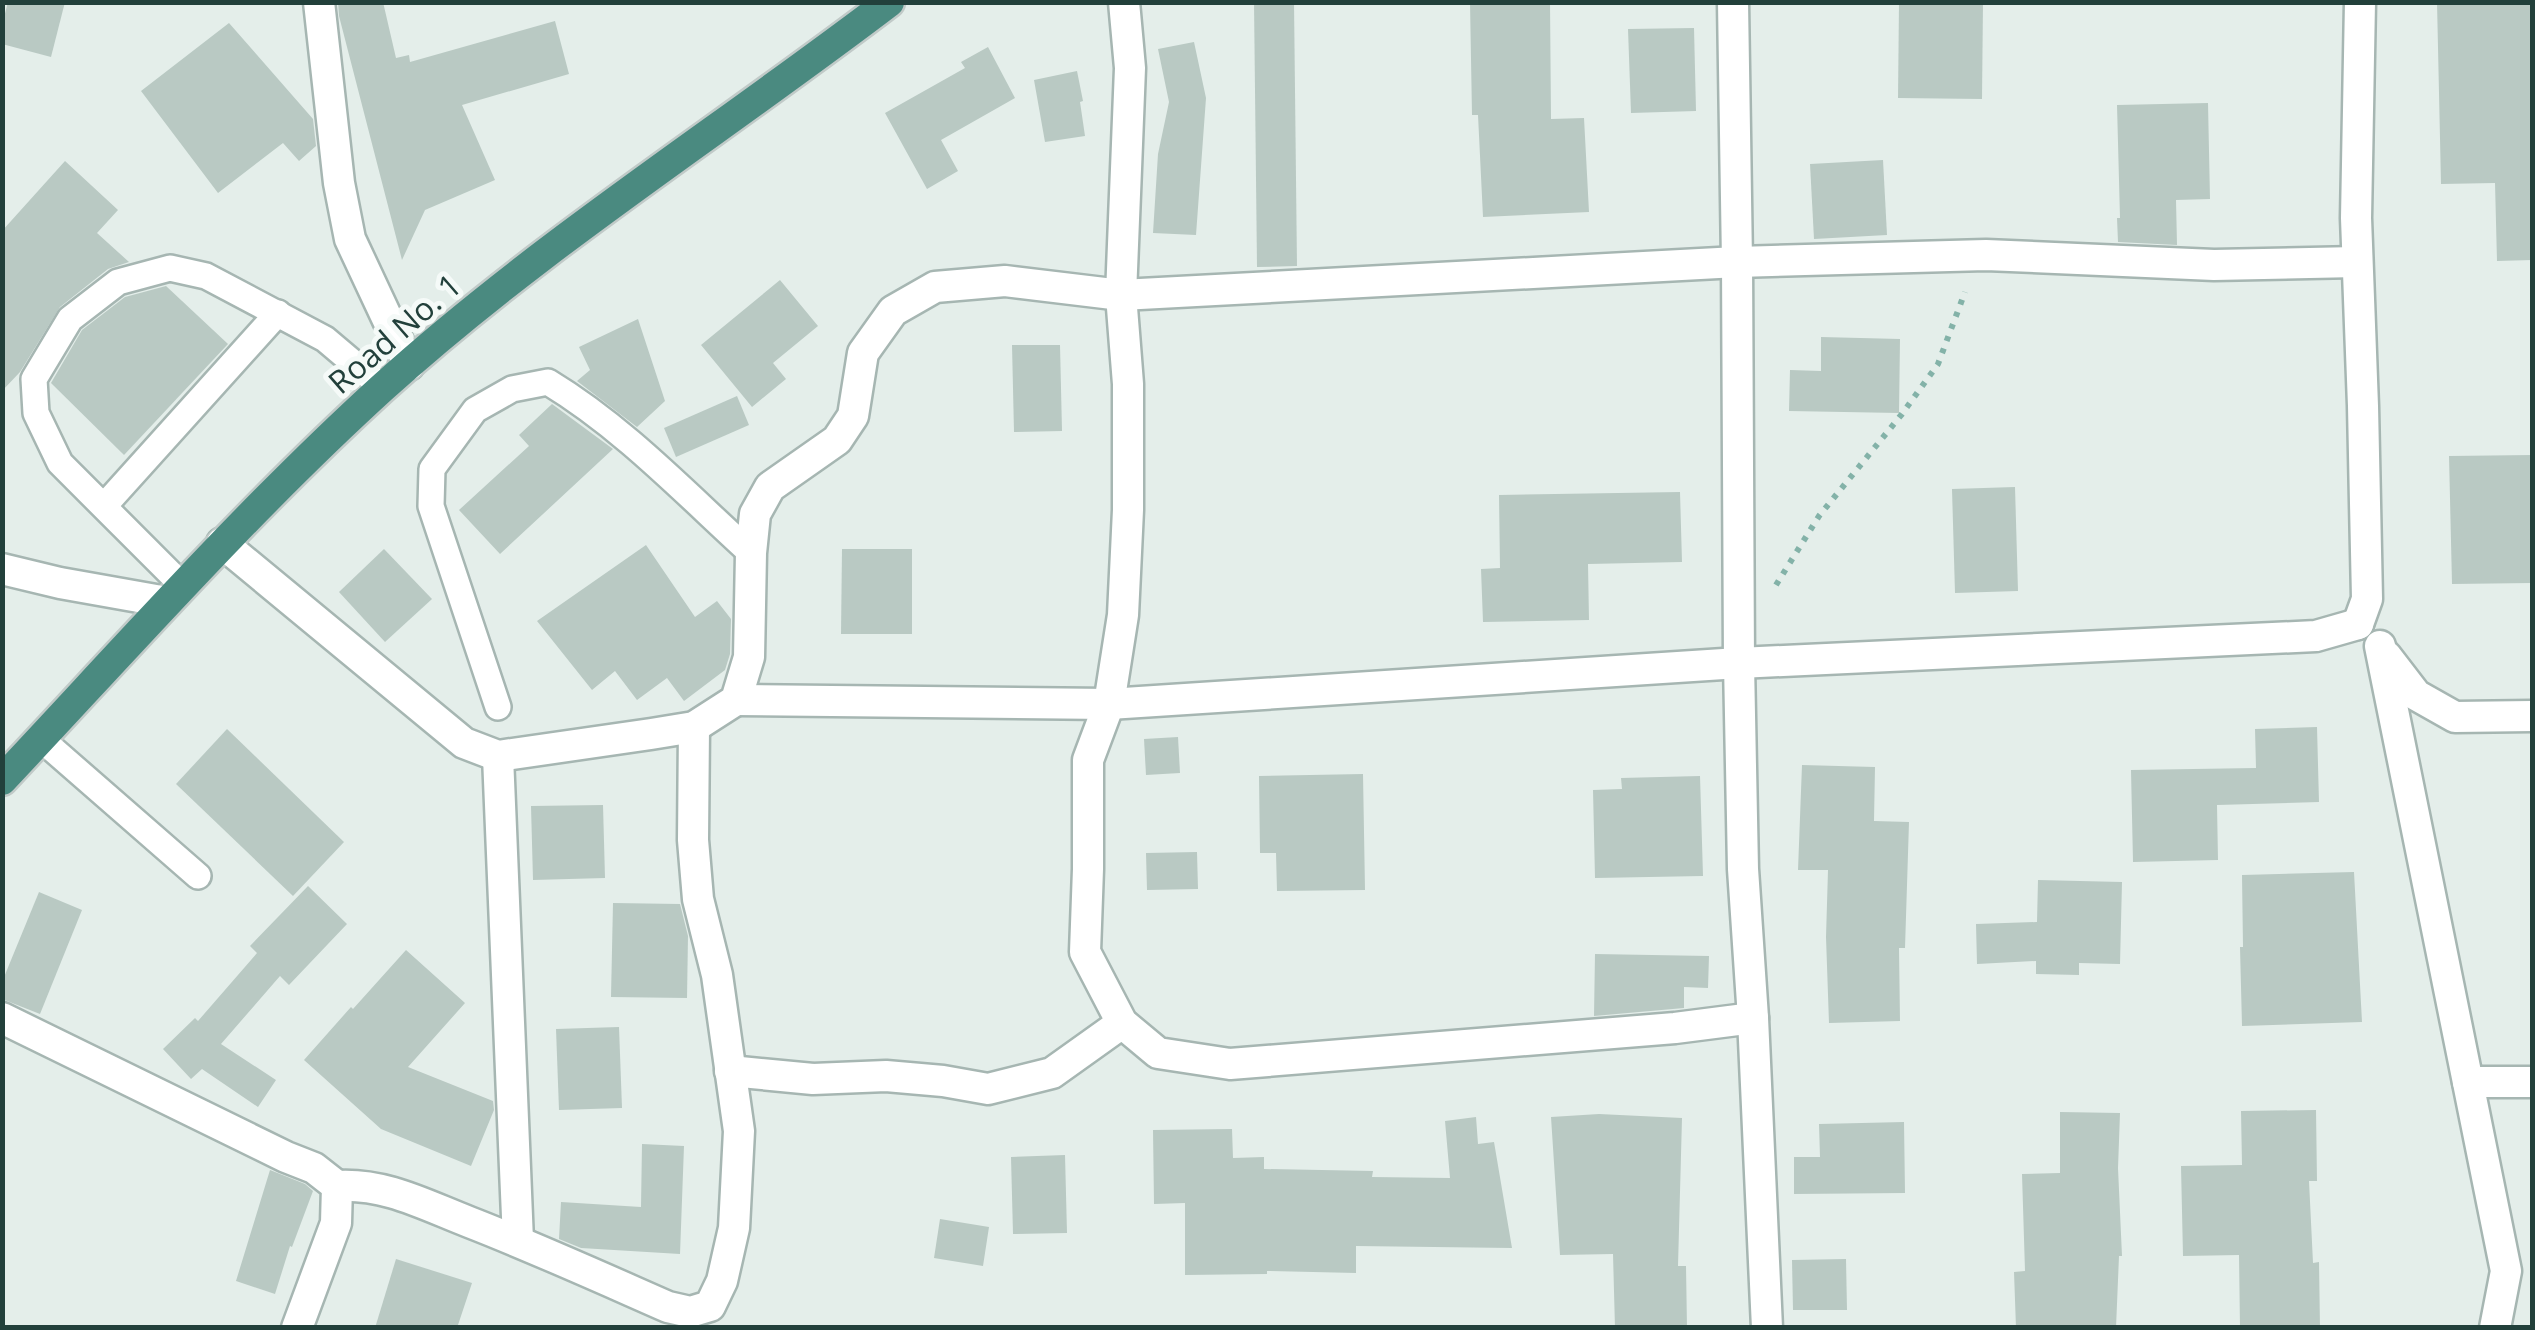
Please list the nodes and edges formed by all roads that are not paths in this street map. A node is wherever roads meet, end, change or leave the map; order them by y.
1 (319, 2) edge
2 (889, 2) edge
3 (1124, 2) edge
4 (1732, 2) edge
5 (2360, 2) edge
6 (1737, 262) junction
7 (2357, 262) junction
8 (1121, 296) junction
9 (278, 313) junction
10 (409, 366) junction
11 (383, 388) junction
12 (104, 506) junction
13 (222, 543) junction
14 (751, 554) junction
15 (2, 569) edge
16 (175, 594) junction
17 (2358, 624) junction
18 (2380, 646) junction
19 (1738, 663) junction
20 (736, 700) junction
21 (1108, 704) junction
22 (498, 707) dead end
23 (2532, 716) edge
24 (694, 727) junction
25 (40, 740) junction
26 (498, 756) junction
27 (2, 780) edge
28 (198, 876) dead end
29 (2, 1018) edge
30 (1753, 1018) junction
31 (1122, 1022) junction
32 (730, 1071) junction
33 (2468, 1082) junction
34 (2532, 1082) edge
35 (336, 1186) junction
36 (518, 1241) junction
37 (297, 1328) edge
38 (1766, 1328) edge
39 (2494, 1328) edge

1 - 10 street
2 - 10 highway, Road No. 1
3 - 8 street
4 - 6 street
5 - 7 street
6 - 7 street
6 - 8 street
6 - 19 street
7 - 17 street
8 - 14 street
8 - 21 street
9 - 11 lane
9 - 12 lane
9 - 12 lane
10 - 11 highway, Road No. 1
11 - 13 highway, Road No. 1
12 - 16 lane
13 - 16 highway, Road No. 1
13 - 26 street
14 - 20 street
14 - 22 lane
15 - 16 street
16 - 25 highway, Road No. 1
17 - 18 street
17 - 19 street
18 - 23 street
18 - 33 street
19 - 21 street
19 - 30 street
20 - 21 street
20 - 24 street
21 - 31 street
24 - 26 street
24 - 32 street
25 - 27 highway, Road No. 1
25 - 28 lane
26 - 36 street
29 - 35 street
30 - 31 street
30 - 38 street
31 - 32 street
32 - 36 street
33 - 34 street
33 - 39 street
35 - 36 street
35 - 37 street

